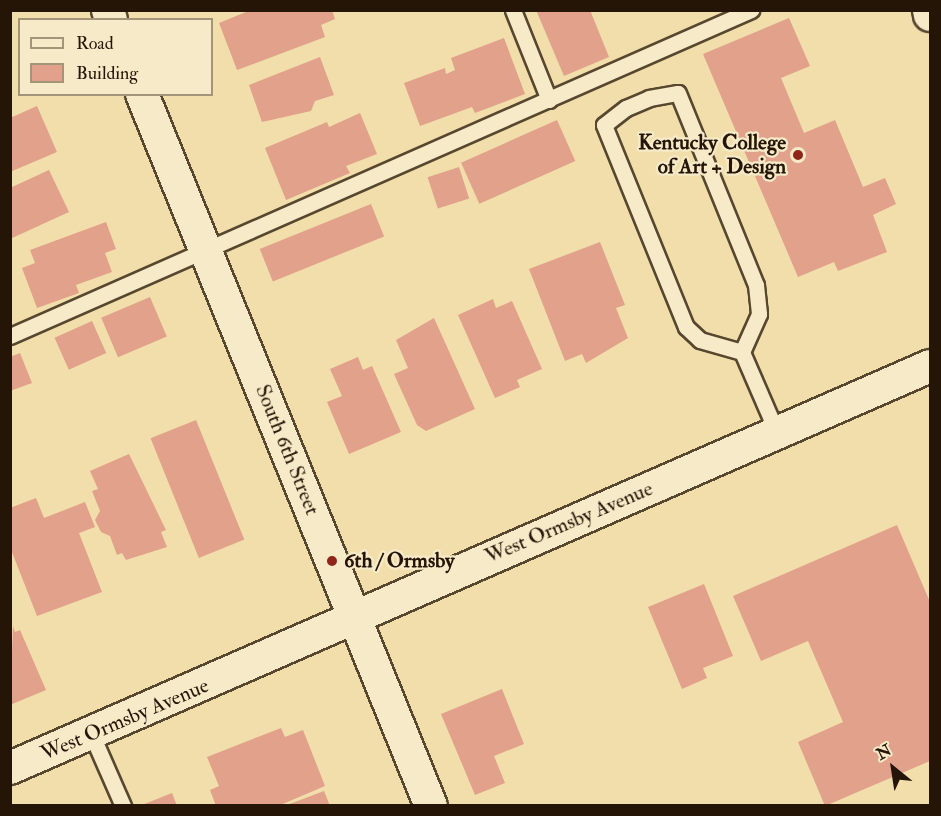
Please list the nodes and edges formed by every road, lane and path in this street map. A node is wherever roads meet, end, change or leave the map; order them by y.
1 (513, 10) edge
2 (751, 10) edge
3 (928, 10) edge
4 (930, 15) edge
5 (143, 96) edge
6 (549, 100) junction
7 (205, 251) junction
8 (10, 336) edge
9 (742, 352) junction
10 (930, 366) edge
11 (777, 433) junction
12 (355, 617) junction
13 (91, 734) junction
14 (10, 768) edge
15 (123, 806) edge
16 (431, 806) edge

1 - 6 lane
2 - 6 lane
3 - 4 street
5 - 7 street, South 6th Street
6 - 7 lane
7 - 8 lane
7 - 12 street, South 6th Street
9 - 9 lane
9 - 11 lane
10 - 11 street, West Ormsby Avenue
11 - 12 street, West Ormsby Avenue
12 - 13 street, West Ormsby Avenue
12 - 16 street, South 6th Street
13 - 14 street, West Ormsby Avenue
13 - 15 lane

